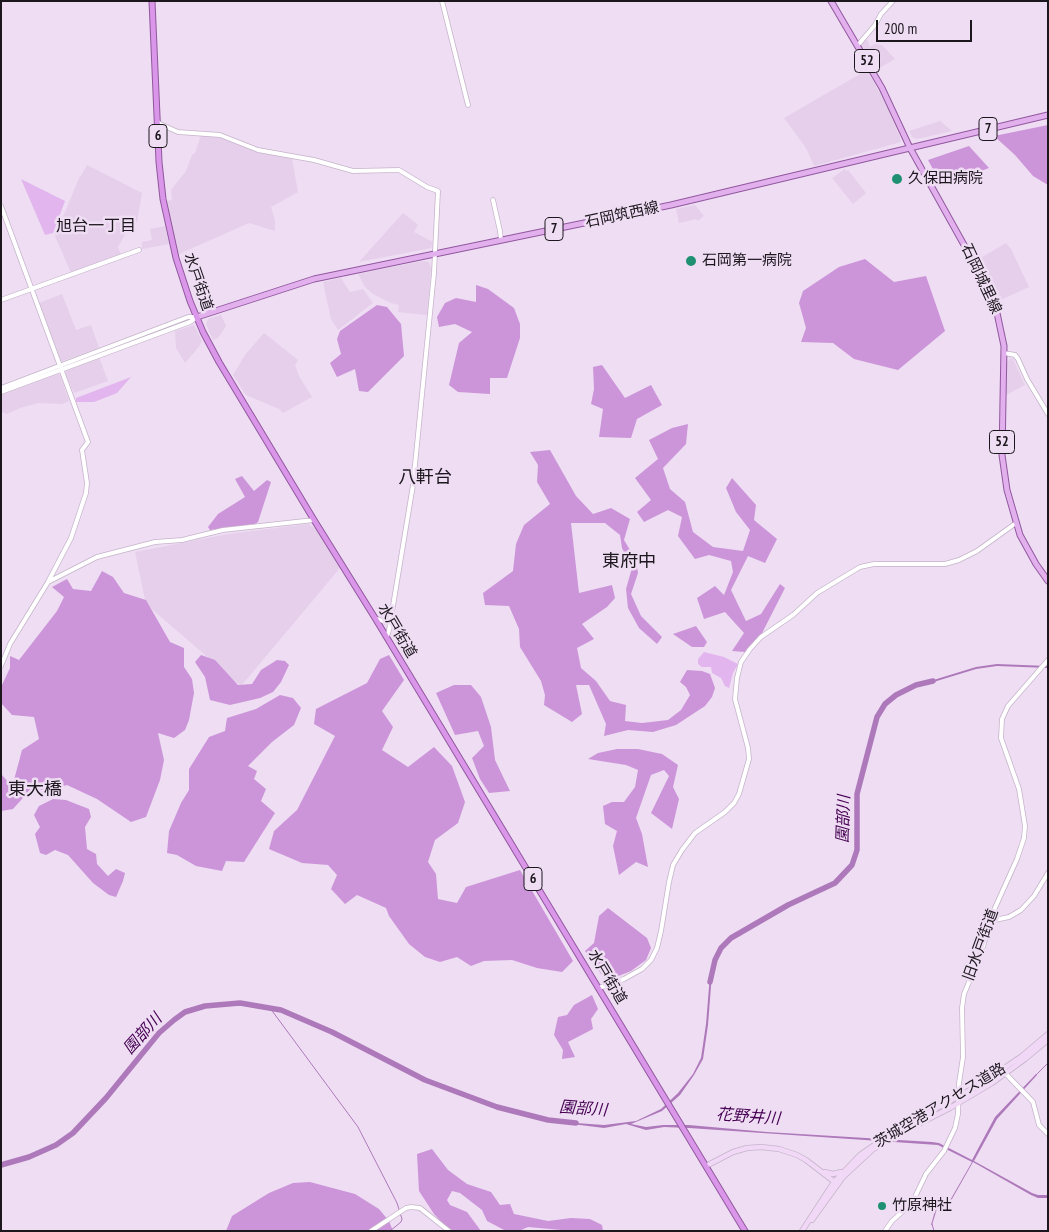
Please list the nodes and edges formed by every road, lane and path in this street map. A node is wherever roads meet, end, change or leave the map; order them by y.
1 (152, 1) edge
2 (442, 1) edge
3 (831, 1) edge
4 (893, 1) edge
5 (858, 45) junction
6 (468, 105) dead end
7 (1048, 115) edge
8 (157, 121) junction
9 (910, 148) junction
10 (493, 200) dead end
11 (1, 206) edge
12 (501, 240) junction
13 (139, 250) dead end
14 (434, 254) junction
15 (32, 289) junction
16 (1, 300) edge
17 (197, 317) junction
18 (1004, 353) junction
19 (60, 368) junction
20 (1, 388) edge
21 (1, 392) edge
22 (1048, 414) edge
23 (314, 520) junction
24 (1016, 523) junction
25 (1048, 581) edge
26 (48, 582) junction
27 (375, 618) junction
28 (391, 618) junction
29 (386, 637) junction
30 (2, 657) edge
31 (1047, 661) edge
32 (1, 666) edge
33 (1048, 873) edge
34 (990, 921) junction
35 (599, 988) junction
36 (1048, 1034) edge
37 (1048, 1040) edge
38 (1004, 1072) junction
39 (958, 1100) junction
40 (1048, 1134) edge
41 (706, 1166) junction
42 (819, 1169) junction
43 (844, 1170) junction
44 (836, 1183) junction
45 (372, 1231) edge
46 (449, 1231) edge
47 (745, 1231) edge
48 (804, 1231) edge
49 (885, 1231) edge

1 - 8 highway, 水戸街道 / 6
2 - 6 street
3 - 5 main road, 石岡城里線 / 52
4 - 5 street
5 - 9 main road, 石岡城里線 / 52
7 - 9 main road, 石岡筑西線 / 7
8 - 14 street
8 - 17 highway, 水戸街道 / 6
9 - 12 main road, 石岡筑西線 / 7
9 - 18 main road, 石岡城里線 / 52
10 - 12 street
11 - 15 street
12 - 14 main road, 石岡筑西線 / 7
13 - 15 street
14 - 17 main road, 石岡筑西線 / 7
14 - 28 street
15 - 16 street
15 - 19 street
17 - 19 street
17 - 23 highway, 水戸街道 / 6
18 - 22 street
18 - 24 main road, 石岡城里線 / 52
19 - 20 street
19 - 21 street
19 - 26 street
23 - 26 street
23 - 27 highway, 水戸街道 / 6
24 - 25 main road, 石岡城里線 / 52
24 - 35 street
26 - 30 street
27 - 28 street
27 - 29 highway, 水戸街道 / 6
28 - 29 street
29 - 35 highway, 水戸街道 / 6
30 - 32 street
31 - 34 street, 旧水戸街道
33 - 34 street
34 - 39 street, 旧水戸街道
35 - 41 highway, 水戸街道 / 6
36 - 38 main road, 茨城空港アクセス道路
37 - 38 main road, 茨城空港アクセス道路
38 - 39 main road, 茨城空港アクセス道路
38 - 40 street
39 - 43 main road, 茨城空港アクセス道路
39 - 44 main road, 茨城空港アクセス道路
39 - 49 street, 旧水戸街道
41 - 42 main road
41 - 47 highway, 水戸街道 / 6
42 - 43 main road
42 - 44 main road
43 - 44 main road, 茨城空港アクセス道路
44 - 48 main road, 茨城空港アクセス道路
45 - 46 street

